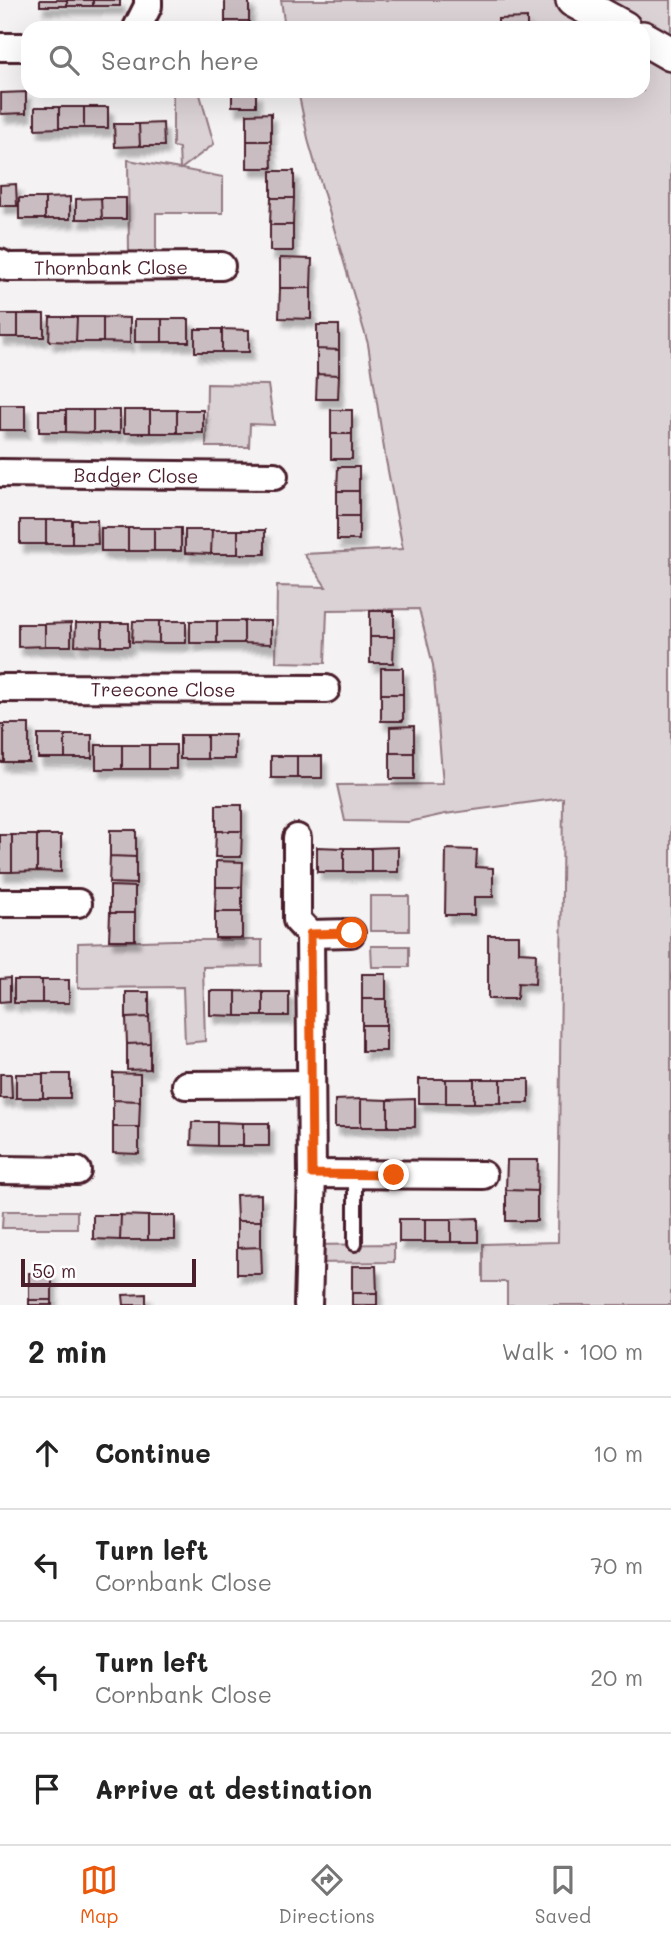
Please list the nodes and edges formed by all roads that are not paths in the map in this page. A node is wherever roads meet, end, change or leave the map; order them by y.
1 (148, 0) edge
2 (573, 0) edge
3 (140, 21) edge
4 (608, 21) edge
5 (650, 42) edge
6 (0, 47) edge
7 (21, 47) edge
8 (671, 54) edge
9 (0, 263) edge
10 (221, 266) dead end
11 (0, 473) edge
12 (274, 475) dead end
13 (0, 688) edge
14 (326, 689) dead end
15 (297, 838) dead end
16 (0, 903) edge
17 (78, 903) dead end
18 (352, 933) dead end
19 (310, 934) junction
20 (311, 1084) junction
21 (186, 1085) dead end
22 (0, 1170) edge
23 (77, 1171) dead end
24 (312, 1174) junction
25 (355, 1175) junction
26 (483, 1175) dead end
27 (355, 1244) dead end
28 (308, 1305) edge

1 - 3 street
2 - 4 street
5 - 8 street
6 - 7 street
9 - 10 street, Thornbank Close
11 - 12 street, Badger Close
13 - 14 street, Treecone Close
15 - 19 street
16 - 17 street
18 - 19 street
19 - 20 street
20 - 21 street
20 - 24 street
22 - 23 street
24 - 25 street
24 - 28 street
25 - 26 street
25 - 27 lane

